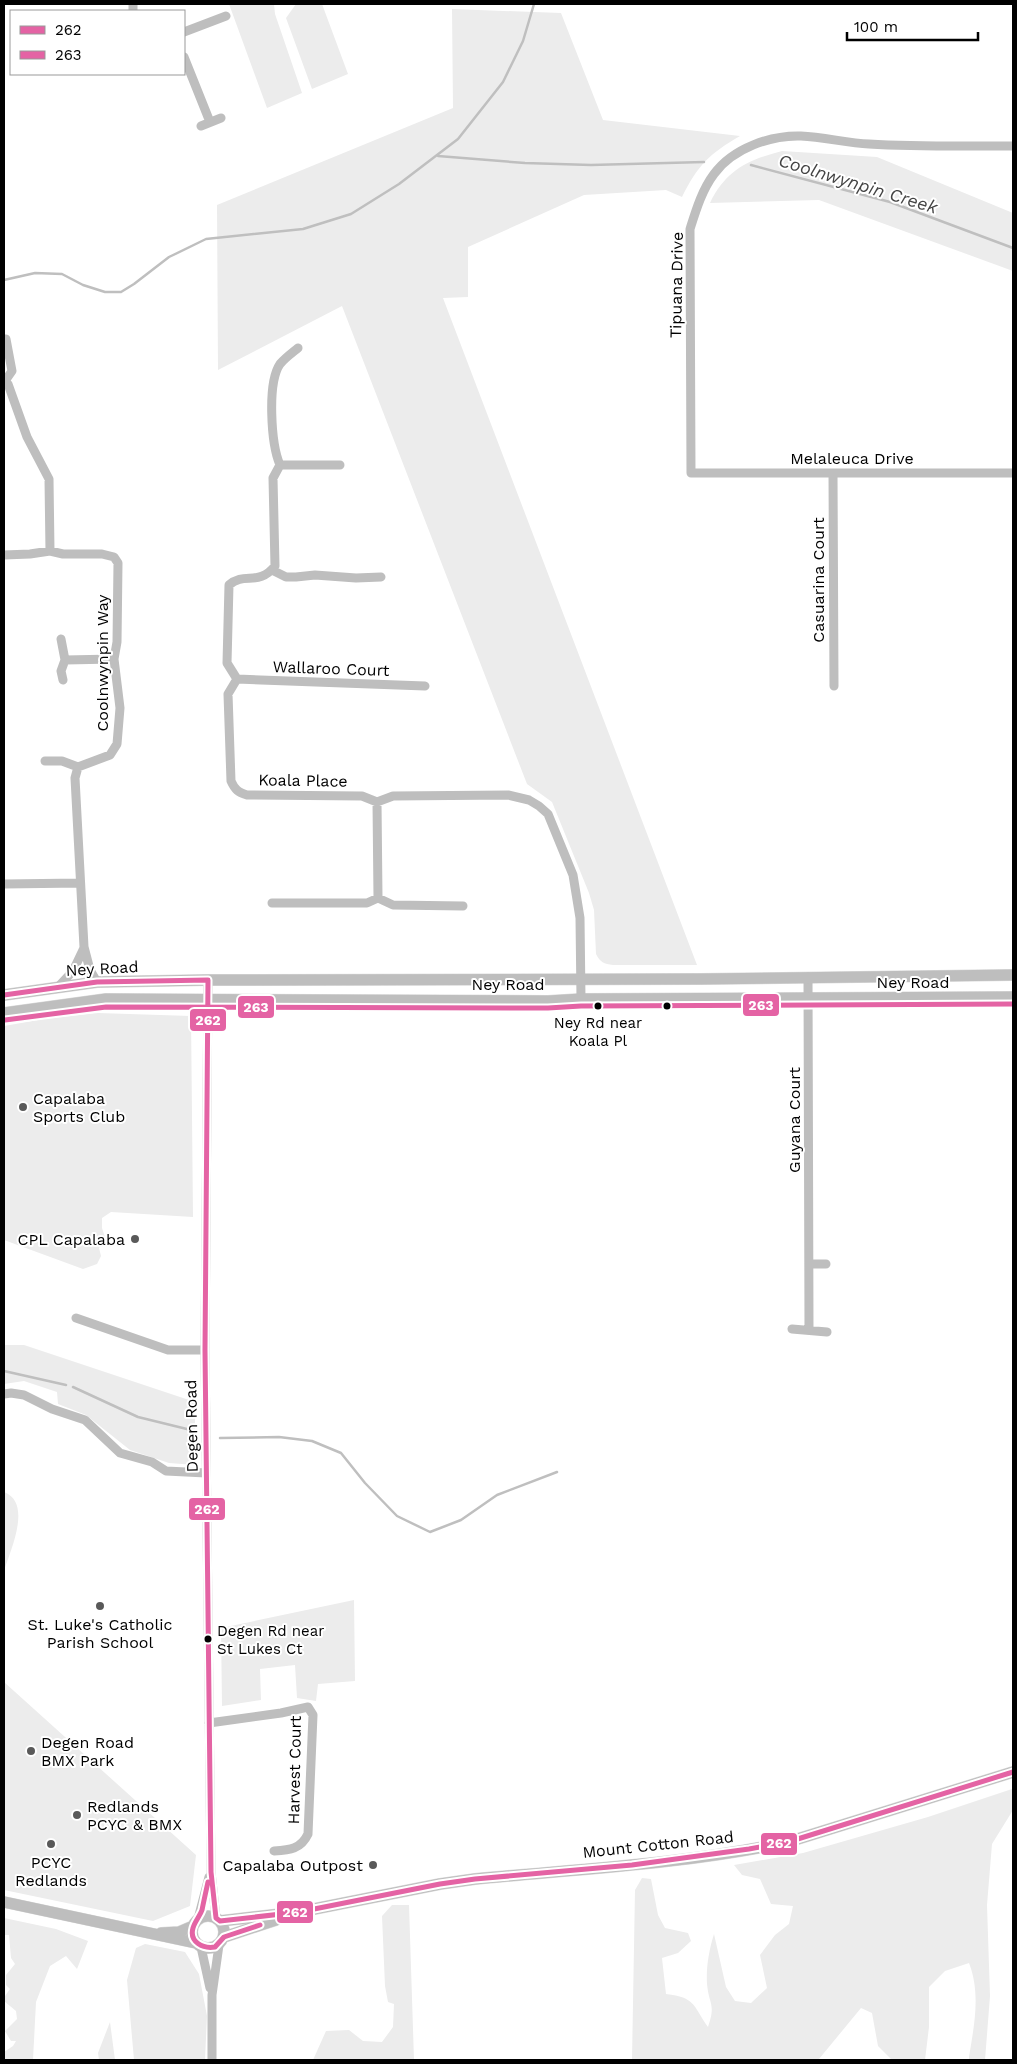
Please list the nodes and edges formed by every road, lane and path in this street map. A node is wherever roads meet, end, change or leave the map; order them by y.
1 (226, 16) dead end
2 (185, 32) edge
3 (185, 60) edge
4 (221, 118) dead end
5 (1013, 146) edge
6 (6, 339) dead end
7 (298, 348) dead end
8 (4, 381) edge
9 (280, 465) junction
10 (340, 465) dead end
11 (691, 473) joint
12 (833, 473) junction
13 (1013, 473) edge
14 (50, 551) junction
15 (4, 555) edge
16 (272, 570) junction
17 (381, 577) dead end
18 (61, 638) dead end
19 (114, 659) junction
20 (65, 660) junction
21 (237, 679) junction
22 (63, 680) dead end
23 (425, 686) dead end
24 (834, 686) dead end
25 (45, 761) dead end
26 (78, 767) junction
27 (376, 802) junction
28 (80, 883) junction
29 (4, 884) edge
30 (378, 898) junction
31 (272, 903) dead end
32 (463, 906) dead end
33 (84, 947) junction
34 (1013, 975) edge
35 (808, 977) junction
36 (581, 979) junction
37 (208, 980) junction
38 (97, 982) junction
39 (58, 986) junction
40 (4, 995) edge
41 (1013, 997) edge
42 (809, 998) junction
43 (581, 999) junction
44 (208, 1000) junction
45 (4, 1013) edge
46 (810, 1264) junction
47 (826, 1264) dead end
48 (76, 1318) dead end
49 (792, 1329) dead end
50 (809, 1329) junction
51 (827, 1332) dead end
52 (205, 1350) junction
53 (4, 1394) edge
54 (206, 1473) junction
55 (209, 1723) junction
56 (1013, 1772) edge
57 (274, 1851) dead end
58 (211, 1872) junction
59 (4, 1902) edge
60 (299, 1912) junction
61 (218, 1919) junction
62 (196, 1922) junction
63 (154, 1934) junction
64 (221, 1941) junction
65 (199, 1945) junction
66 (212, 1995) junction
67 (212, 2060) edge

1 - 2 street
3 - 4 street
5 - 11 street, Tipuana Drive
6 - 8 street
7 - 9 street
8 - 14 street
9 - 10 street
9 - 16 street
11 - 12 street, Melaleuca Drive
12 - 13 street, Melaleuca Drive
12 - 24 street, Casuarina Court
14 - 15 street, Coolnwynpin Way
14 - 19 street, Coolnwynpin Way
16 - 17 street
16 - 21 street
18 - 20 street
19 - 20 street
19 - 26 street, Coolnwynpin Way
20 - 22 street
21 - 23 street, Wallaroo Court
21 - 27 street, Koala Place
25 - 26 street
26 - 28 street
27 - 30 street
27 - 36 street, Koala Place
28 - 29 street
28 - 33 street
30 - 31 street
30 - 32 street
33 - 38 street
33 - 39 street
34 - 35 main road, Ney Road
35 - 36 main road, Ney Road
35 - 42 street, Guyana Court
36 - 37 main road, Ney Road
36 - 43 street, Koala Place
37 - 38 main road, Ney Road
37 - 44 street, Degen Road
38 - 39 main road, Ney Road
39 - 40 main road, Ney Road
41 - 42 main road, Ney Road
42 - 43 main road, Ney Road
42 - 46 street, Guyana Court
43 - 44 main road, Ney Road
44 - 45 main road, Ney Road
44 - 52 street, Degen Road
46 - 47 street
46 - 50 street, Guyana Court
48 - 52 street
49 - 50 street
50 - 51 street
52 - 54 street, Degen Road
53 - 54 street
54 - 55 street, Degen Road
55 - 57 street, Harvest Court
55 - 58 street, Degen Road
56 - 60 main road, Mount Cotton Road
58 - 61 street, Degen Road
58 - 62 street, Degen Road
59 - 63 main road
60 - 61 main road, Mount Cotton Road
60 - 64 main road, Mount Cotton Road
61 - 62 main road
61 - 64 main road
62 - 63 main road
62 - 65 main road
63 - 65 main road
64 - 65 main road
64 - 66 street
65 - 66 street
66 - 67 street

